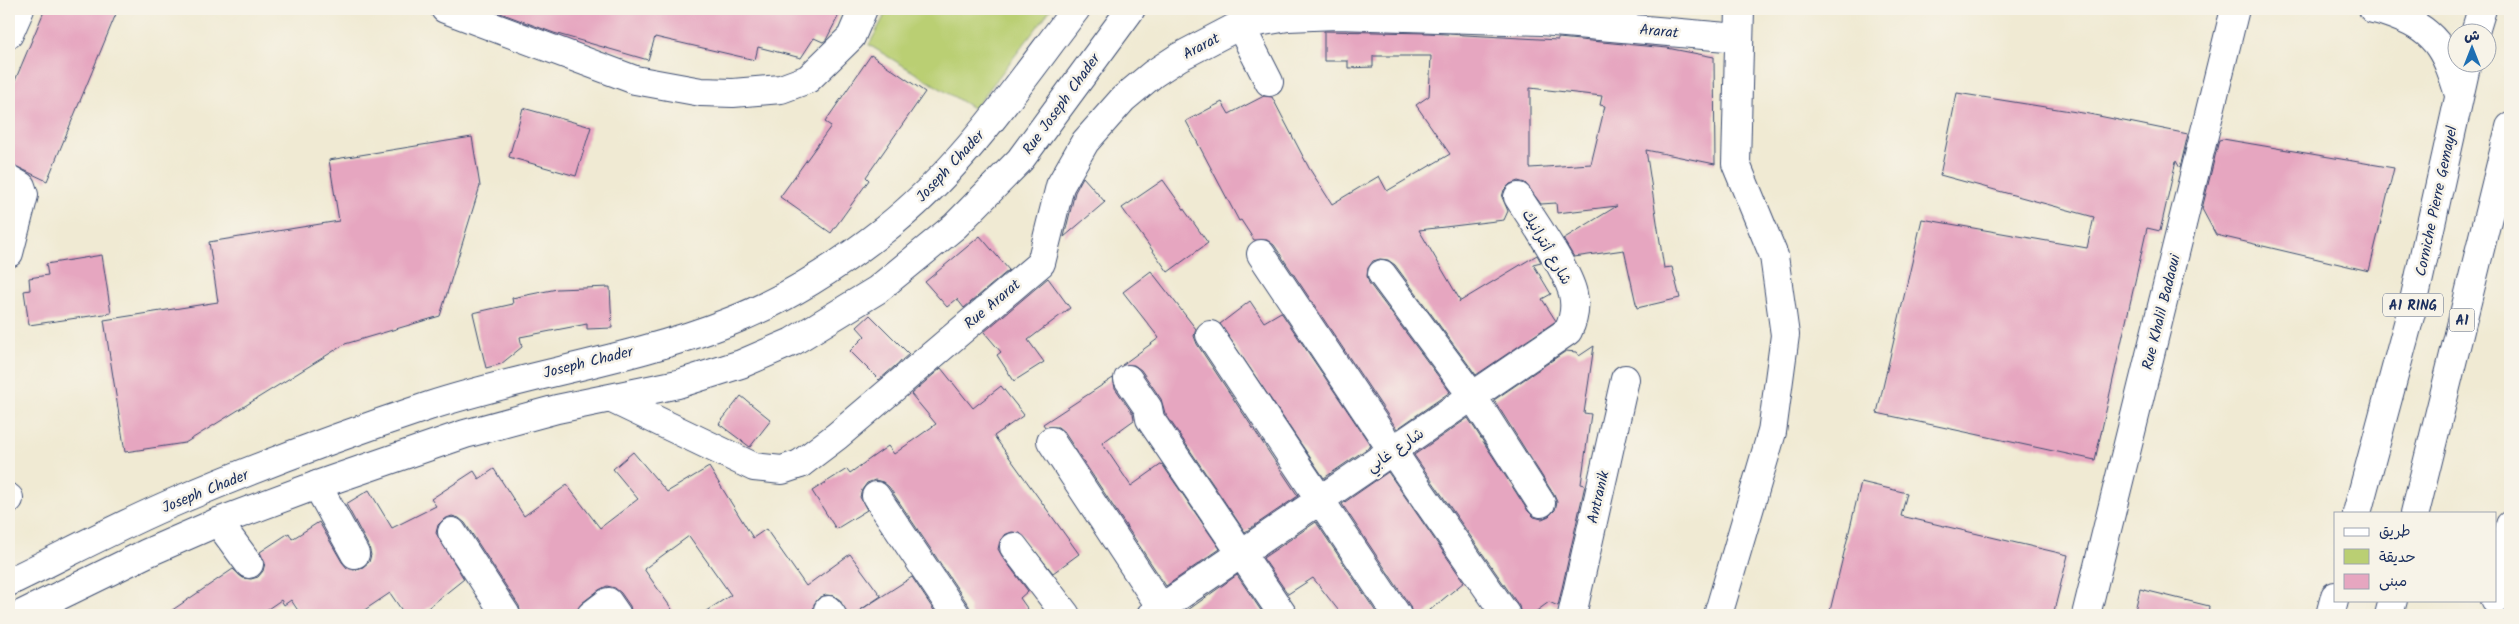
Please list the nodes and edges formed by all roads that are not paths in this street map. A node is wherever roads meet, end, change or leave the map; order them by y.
1 (20, 9) edge
2 (445, 9) edge
3 (863, 9) edge
4 (1076, 9) edge
5 (1131, 9) edge
6 (1740, 9) edge
7 (2235, 9) edge
8 (2373, 9) edge
9 (2482, 9) edge
10 (2479, 22) edge
11 (1240, 25) junction
12 (9, 34) edge
13 (1738, 38) junction
14 (2465, 72) edge
15 (1269, 82) dead end
16 (2459, 96) junction
17 (2510, 127) edge
18 (9, 179) edge
19 (1518, 196) dead end
20 (9, 253) edge
21 (1261, 254) dead end
22 (1382, 274) dead end
23 (1210, 335) dead end
24 (1547, 347) joint
25 (1128, 379) dead end
26 (1625, 379) dead end
27 (1473, 397) junction
28 (610, 398) junction
29 (1051, 440) dead end
30 (1394, 451) junction
31 (316, 486) junction
32 (876, 496) dead end
33 (1320, 500) junction
34 (1541, 503) dead end
35 (2358, 512) edge
36 (2415, 512) edge
37 (218, 522) junction
38 (2510, 525) edge
39 (452, 532) dead end
40 (1014, 547) dead end
41 (1242, 553) junction
42 (355, 554) dead end
43 (249, 564) dead end
44 (9, 582) edge
45 (2496, 595) edge
46 (2334, 600) edge
47 (2392, 602) edge
48 (2495, 602) edge
49 (1160, 613) edge
50 (20, 615) edge
51 (506, 615) edge
52 (956, 615) edge
53 (1066, 615) edge
54 (1283, 615) edge
55 (1397, 615) edge
56 (1506, 615) edge
57 (1572, 615) edge
58 (1718, 615) edge
59 (2086, 615) edge
60 (2330, 615) edge
61 (2389, 615) edge
62 (2492, 615) edge

1 - 12 main road
2 - 3 main road
4 - 44 main road, Joseph Chader
5 - 28 main road, Rue Joseph Chader
6 - 13 main road
7 - 59 main road, Rue Khalil Badaoui
8 - 16 main road
9 - 10 main road
11 - 13 main road, Ararat
11 - 15 main road
11 - 28 main road, Rue Ararat
13 - 58 main road
14 - 16 main road, Corniche Pierre Gemayel
16 - 35 main road, Corniche Pierre Gemayel / A1 RING
17 - 36 main road, A1
18 - 20 main road
19 - 24 main road, شارع أنترانيك
21 - 30 main road
22 - 27 main road
23 - 33 main road
24 - 27 main road, شارع غابي
25 - 41 main road
26 - 57 main road, Antranik
27 - 30 main road, شارع غابي
27 - 34 main road
28 - 31 main road
29 - 49 main road
30 - 33 main road, شارع غابي
30 - 56 main road
31 - 37 main road
31 - 42 main road
32 - 52 main road
33 - 41 main road, شارع غابي
33 - 55 main road
37 - 43 main road
37 - 50 main road
38 - 45 main road
39 - 51 main road
40 - 53 main road
41 - 49 main road, شارع غابي
41 - 54 main road
46 - 60 main road
47 - 61 main road
48 - 62 main road

